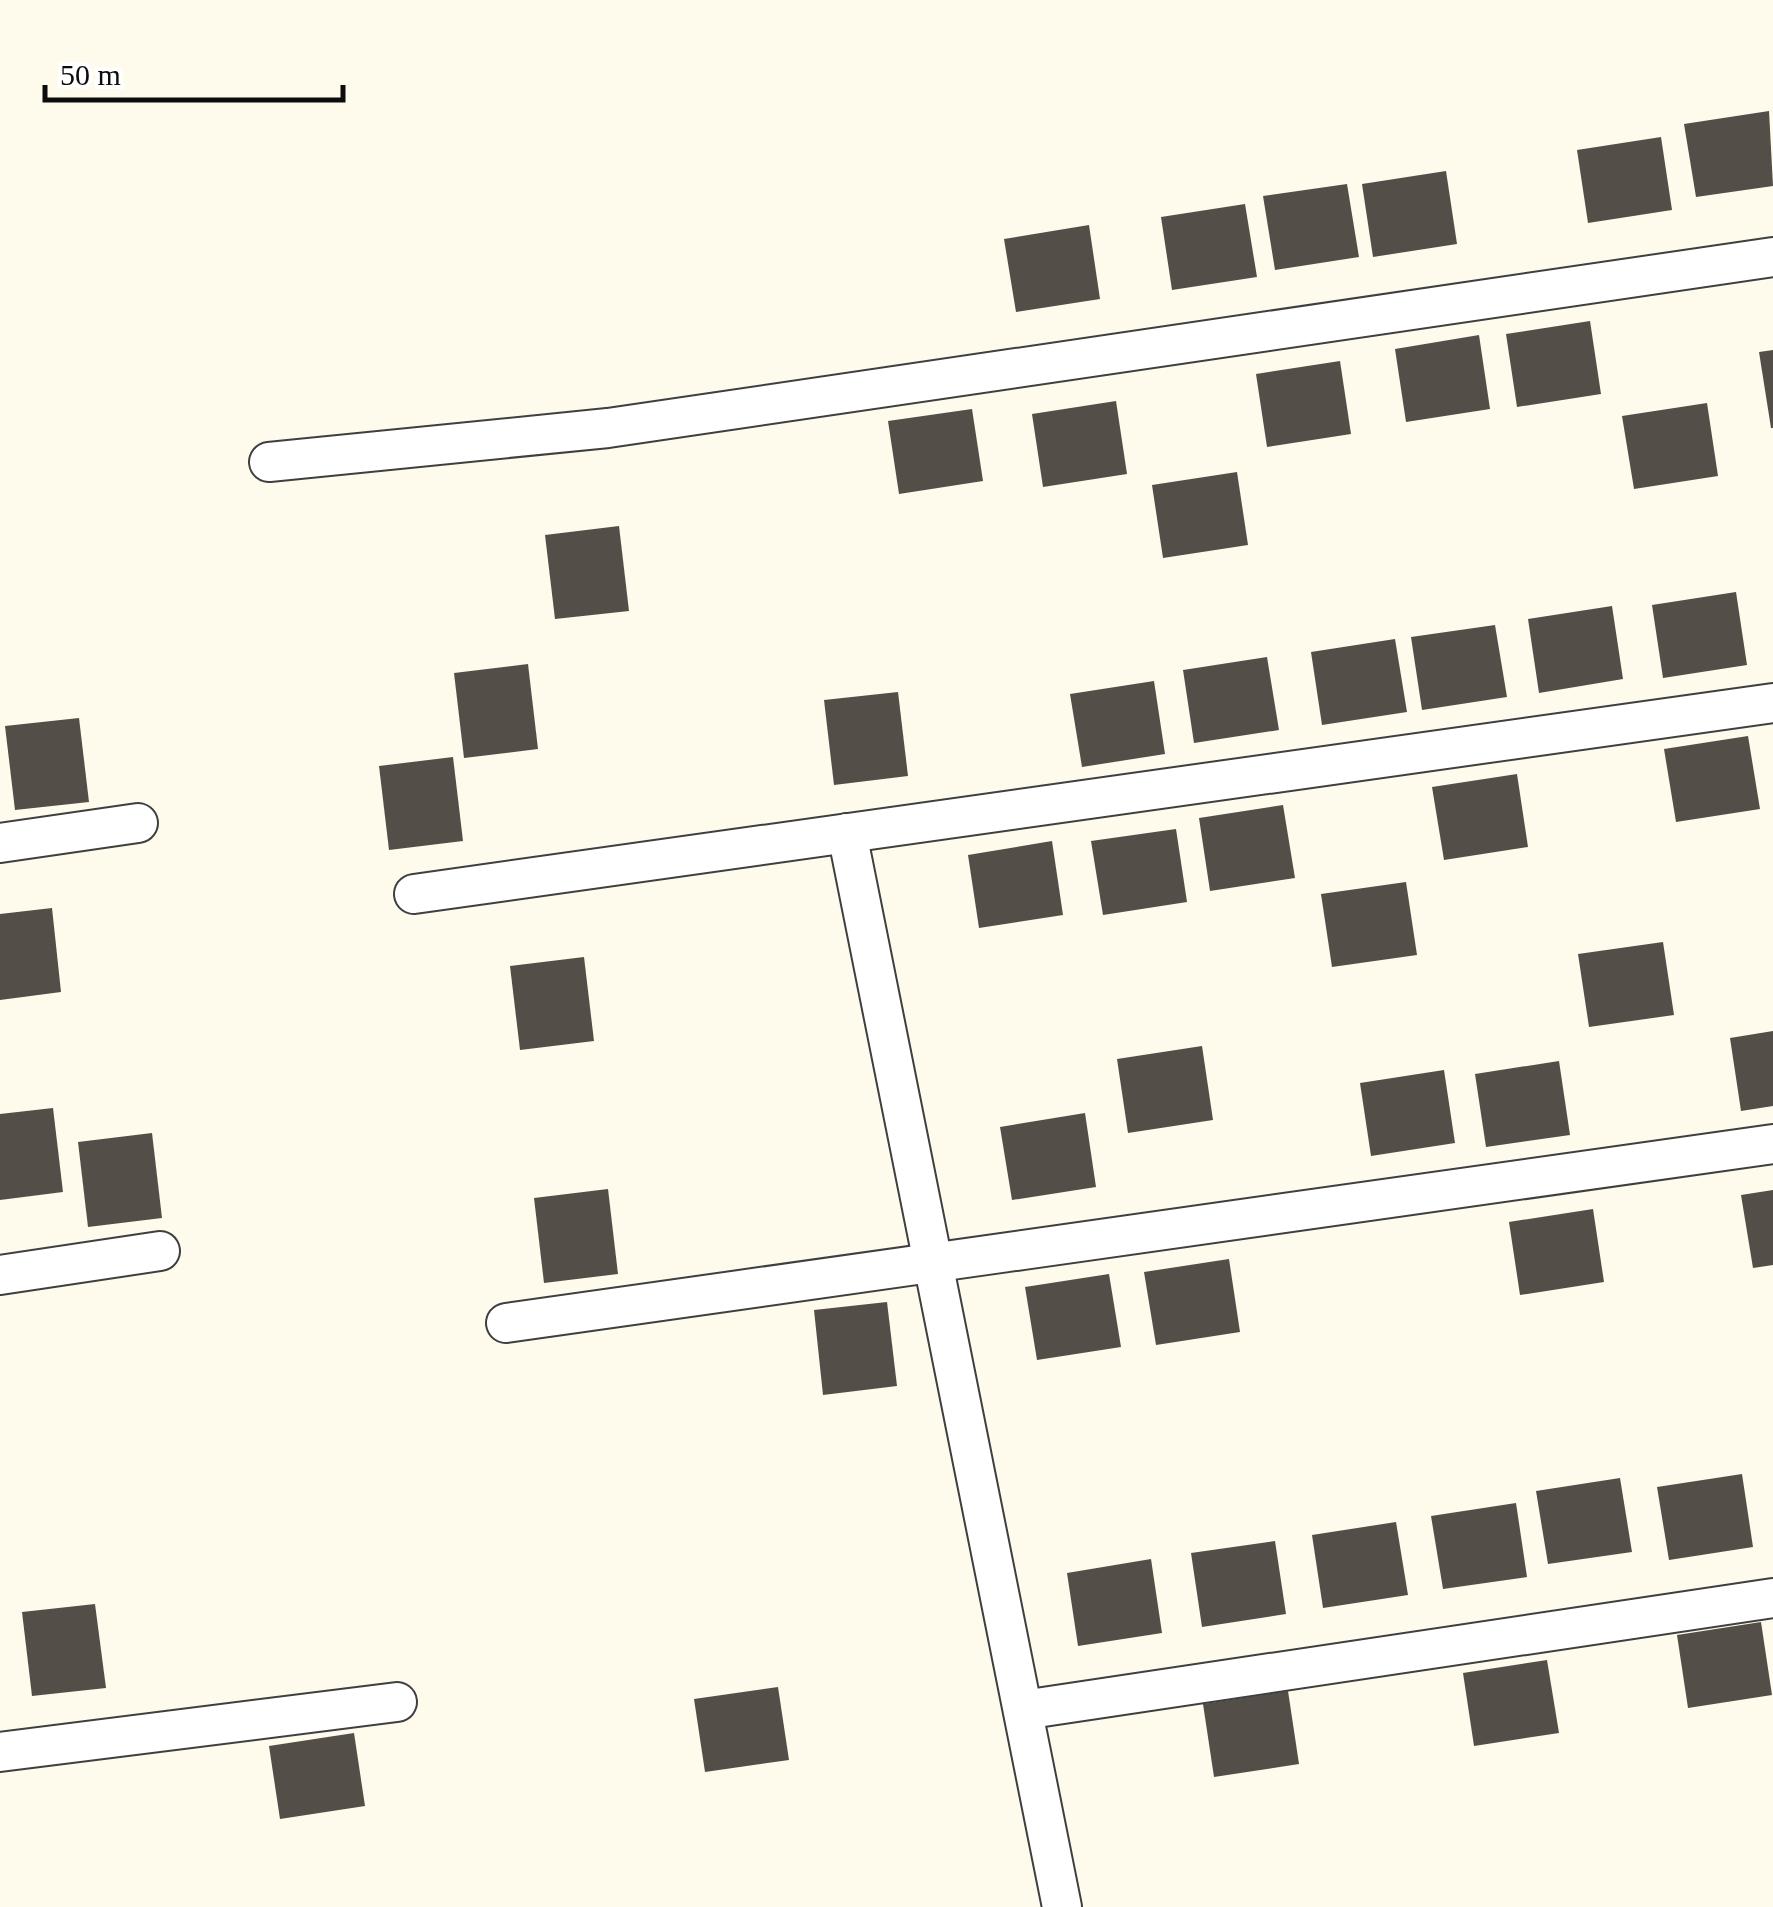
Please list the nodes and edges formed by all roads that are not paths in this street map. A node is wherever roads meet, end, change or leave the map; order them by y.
1 (1773, 257) edge
2 (268, 462) dead end
3 (1773, 703) edge
4 (138, 823) dead end
5 (846, 834) junction
6 (0, 843) edge
7 (414, 894) dead end
8 (1773, 1144) edge
9 (160, 1251) dead end
10 (932, 1263) junction
11 (0, 1276) edge
12 (506, 1323) dead end
13 (1773, 1598) edge
14 (397, 1702) dead end
15 (1023, 1710) junction
16 (0, 1752) edge
17 (1062, 1907) edge

1 - 2 street
3 - 5 street
4 - 6 street
5 - 7 street
5 - 10 street
8 - 10 street
9 - 11 street
10 - 12 street
10 - 15 street
13 - 15 street
14 - 16 street
15 - 17 street

